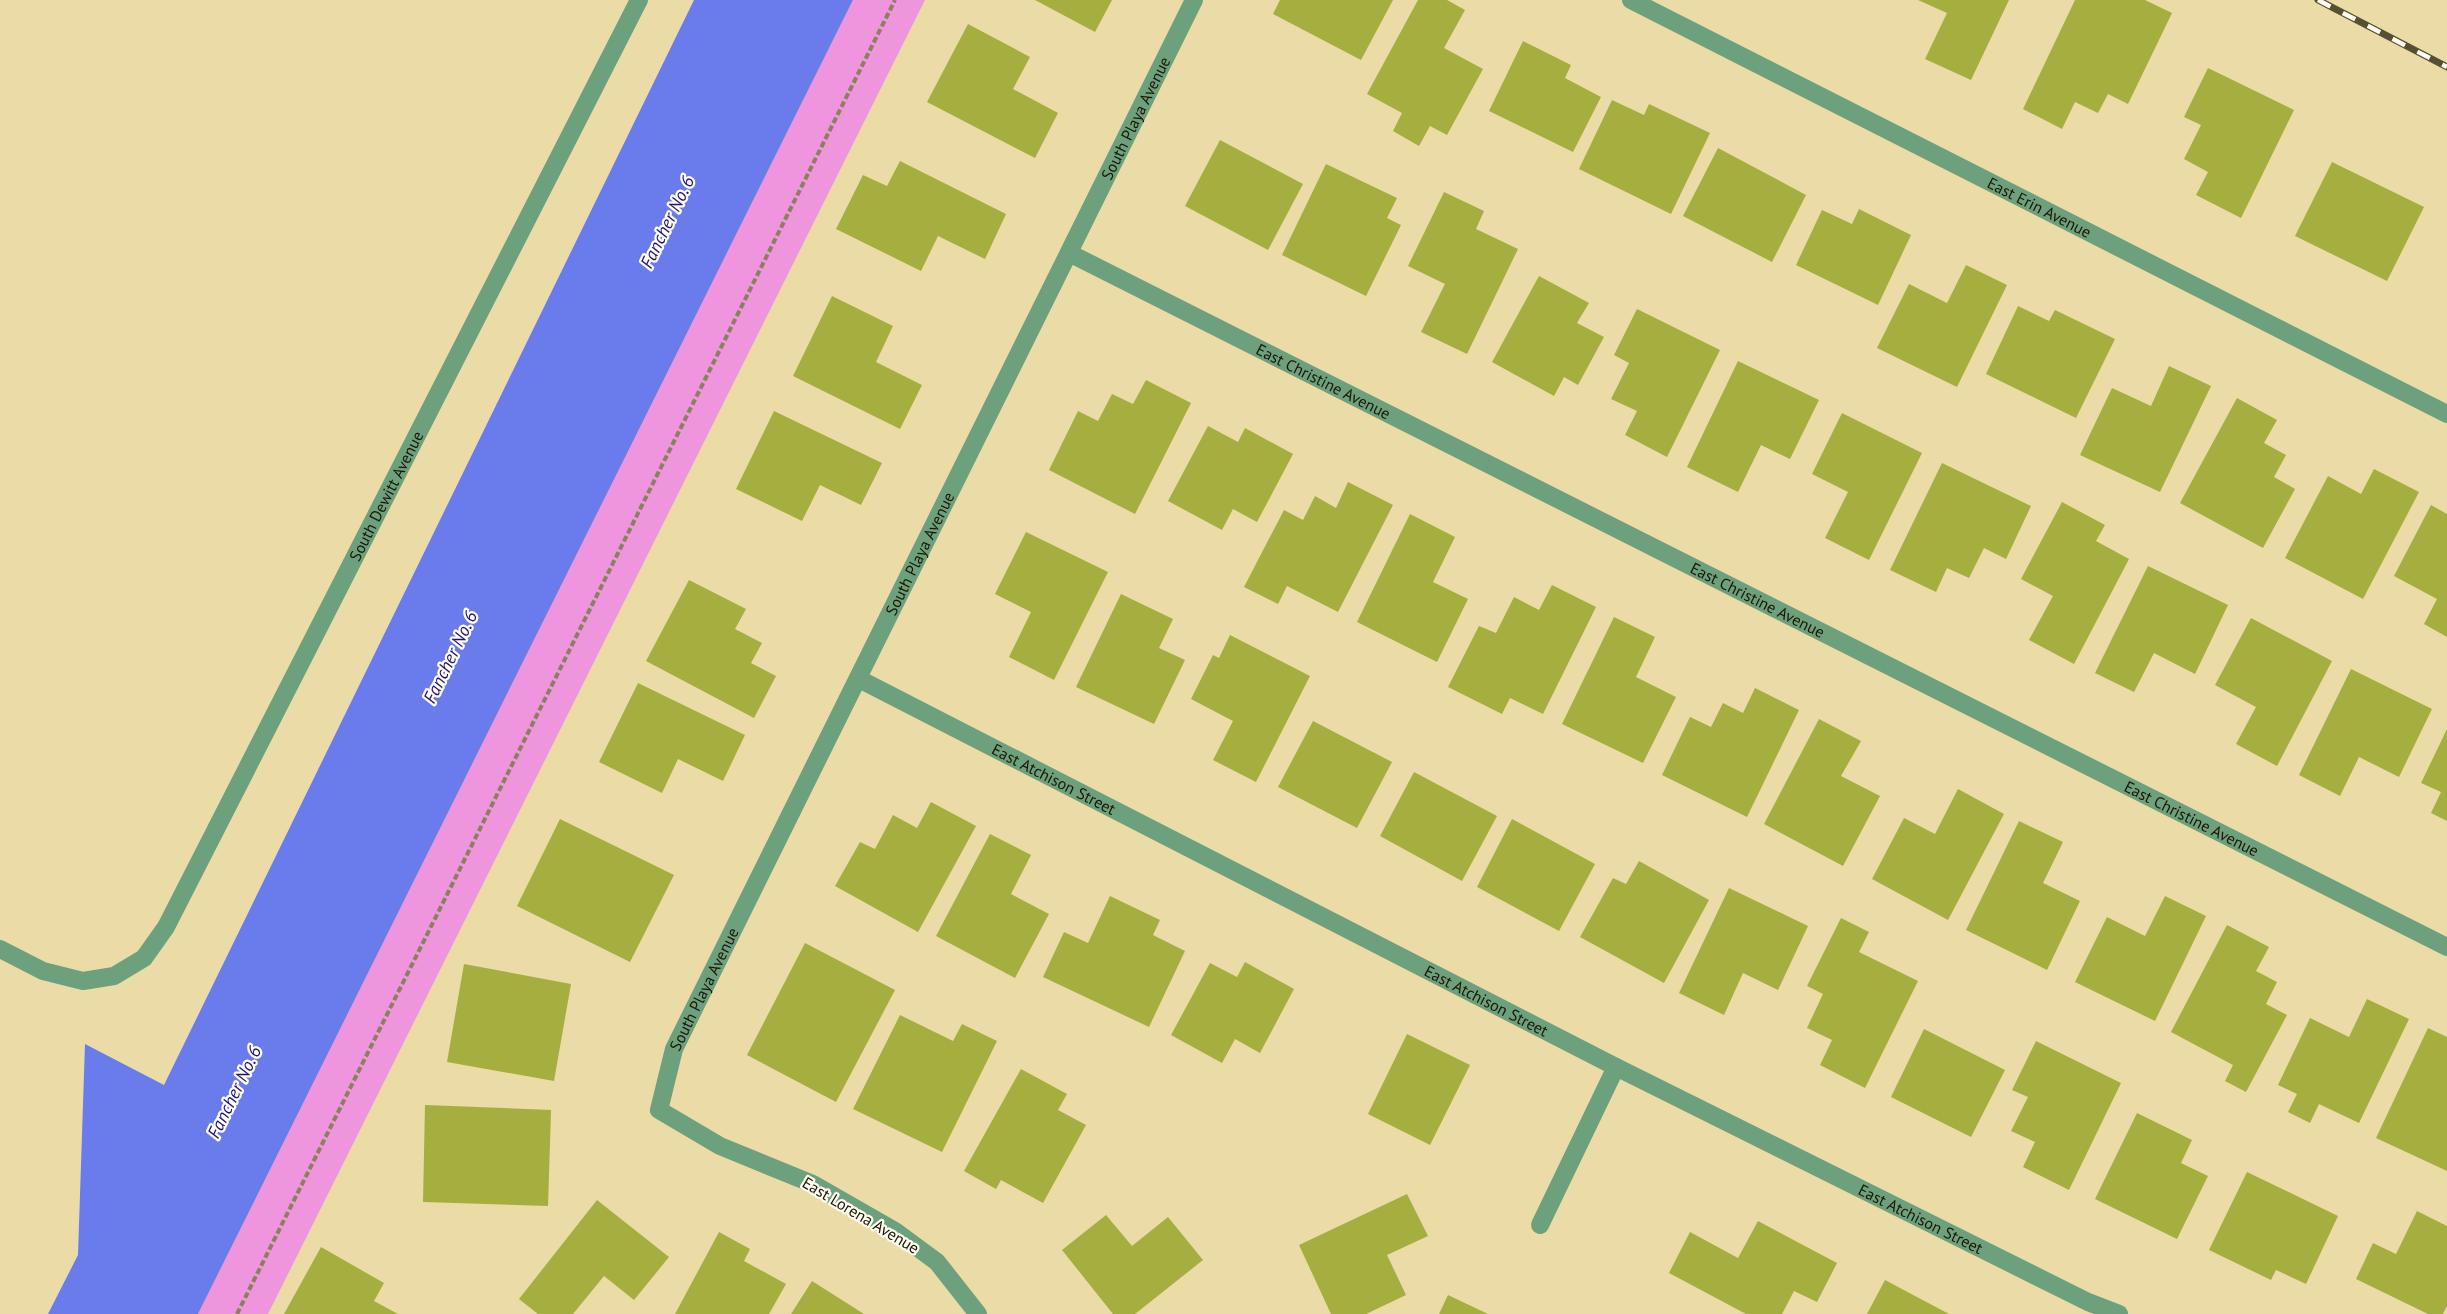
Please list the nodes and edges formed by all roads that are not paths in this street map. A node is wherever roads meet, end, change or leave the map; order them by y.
1 (639, 0) edge
2 (1194, 0) edge
3 (1631, 0) edge
4 (1069, 253) junction
5 (2447, 414) edge
6 (859, 679) junction
7 (2447, 947) edge
8 (0, 949) edge
9 (1617, 1067) junction
10 (659, 1110) joint
11 (1540, 1225) dead end
12 (2085, 1308) edge
13 (978, 1314) edge
14 (2119, 1314) edge

1 - 8 street, South Dewitt Avenue
2 - 4 street, South Playa Avenue
3 - 5 street, East Erin Avenue
4 - 6 street, South Playa Avenue
4 - 7 street, East Christine Avenue
6 - 9 street, East Atchison Street
6 - 10 street, South Playa Avenue
9 - 11 street
9 - 12 street, East Atchison Street
10 - 13 street, East Lorena Avenue
12 - 14 street, East Atchison Street

